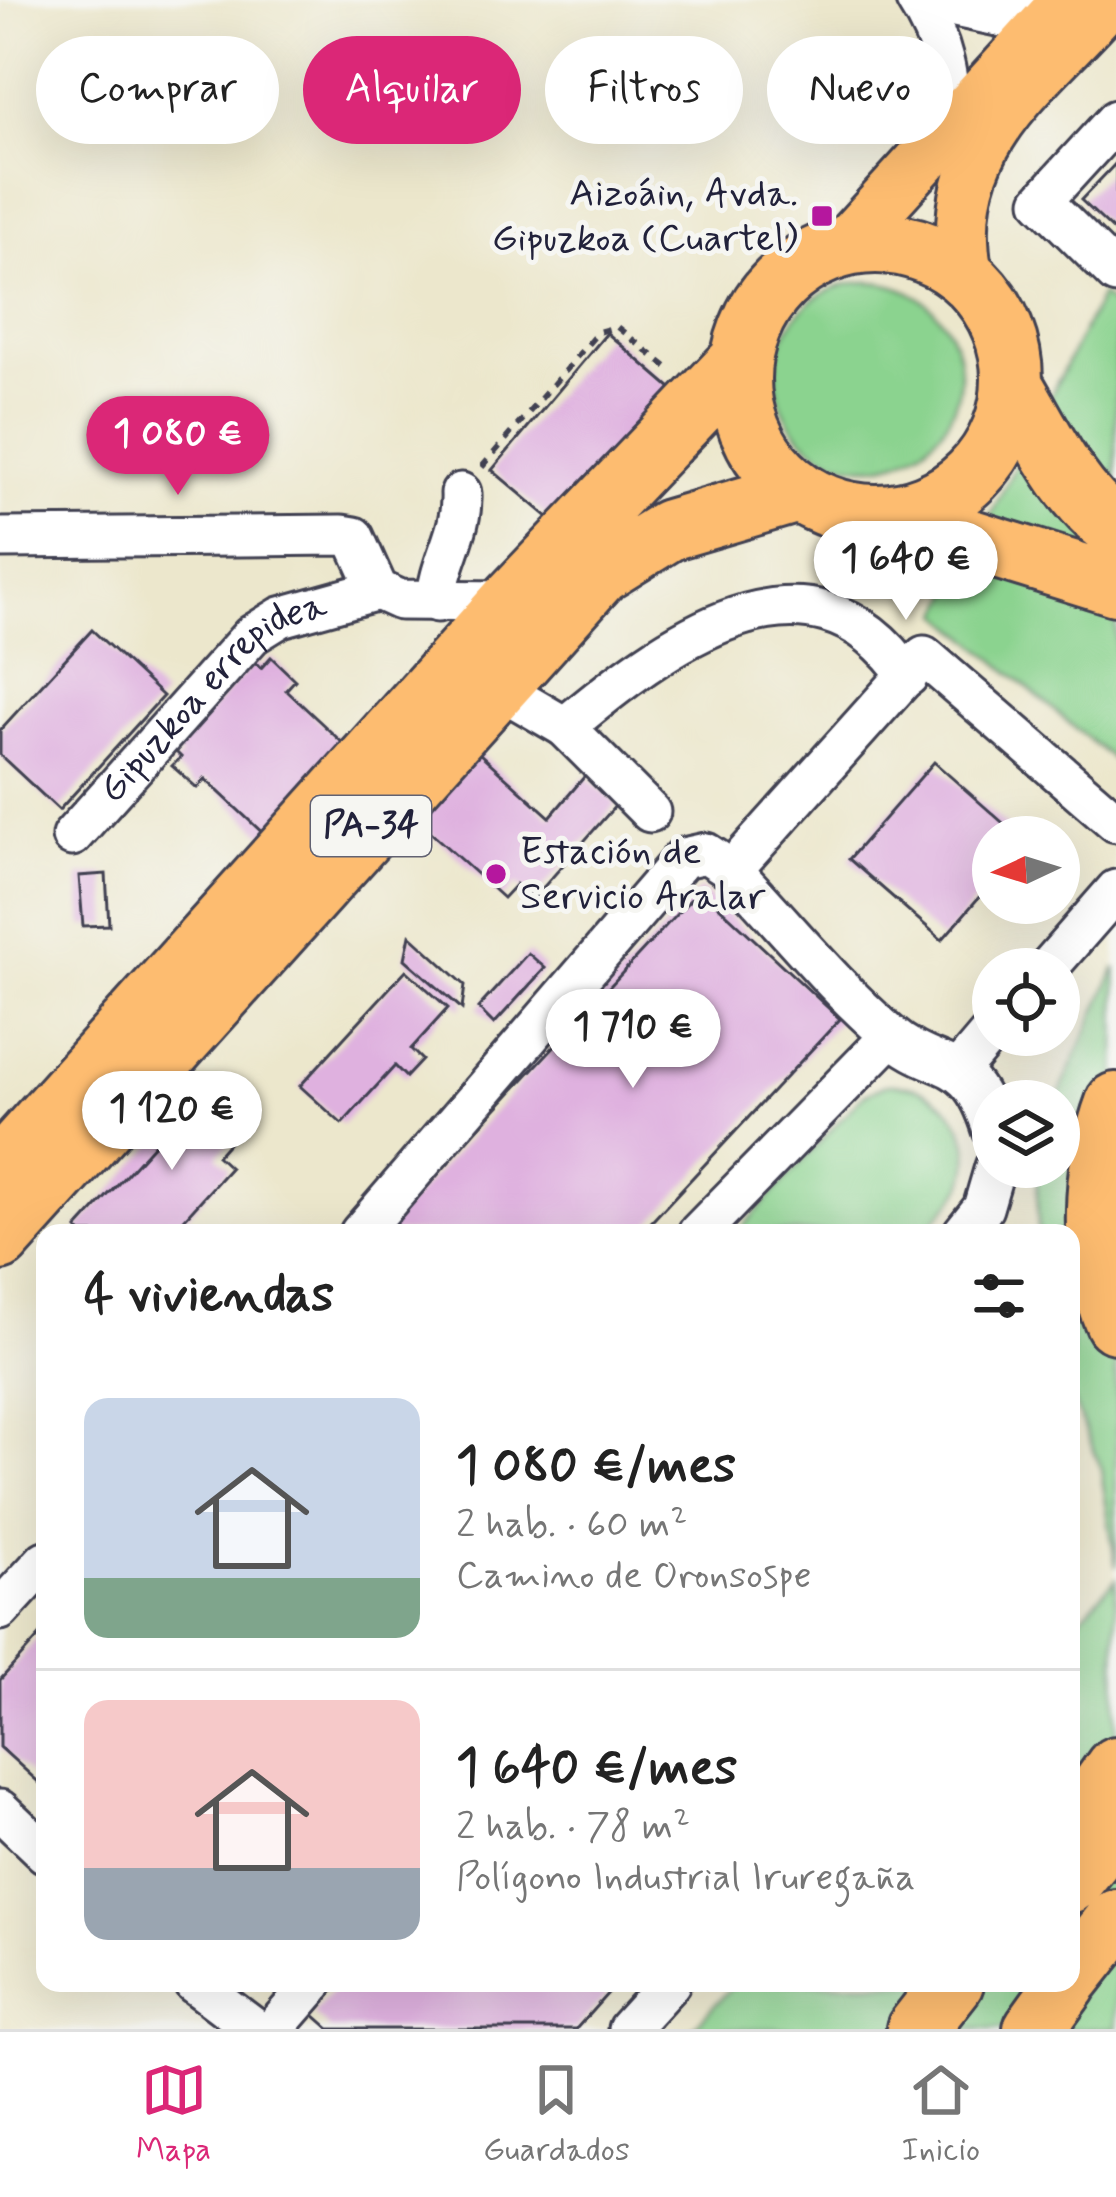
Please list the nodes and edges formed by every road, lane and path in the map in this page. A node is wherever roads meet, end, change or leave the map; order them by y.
1 (918, 0) edge
2 (1109, 0) edge
3 (1062, 7) edge
4 (936, 36) edge
5 (1116, 120) edge
6 (953, 126) edge
7 (936, 144) edge
8 (844, 246) junction
9 (966, 272) junction
10 (1116, 274) edge
11 (741, 360) junction
12 (669, 369) dead end
13 (1013, 386) junction
14 (798, 492) junction
15 (460, 493) joint
16 (894, 516) junction
17 (1116, 528) edge
18 (0, 538) edge
19 (1037, 559) junction
20 (1116, 585) edge
21 (378, 590) junction
22 (511, 601) junction
23 (437, 602) junction
24 (1116, 614) edge
25 (908, 676) junction
26 (498, 688) junction
27 (565, 727) junction
28 (650, 812) dead end
29 (1116, 822) edge
30 (72, 836) dead end
31 (732, 870) junction
32 (1116, 890) edge
33 (1065, 948) edge
34 (891, 1036) junction
35 (972, 1055) edge
36 (959, 1070) junction
37 (972, 1084) edge
38 (1116, 1103) edge
39 (0, 1169) edge
40 (989, 1188) edge
41 (369, 1224) edge
42 (707, 1224) edge
43 (970, 1224) edge
44 (0, 1240) edge
45 (1116, 1323) edge
46 (36, 1572) edge
47 (0, 1610) edge
48 (1116, 1767) edge
49 (0, 1810) edge
50 (1080, 1819) edge
51 (1116, 1827) edge
52 (36, 1844) edge
53 (1080, 1871) edge
54 (1116, 1920) edge
55 (1080, 1966) edge
56 (206, 1992) edge
57 (306, 1992) edge
58 (662, 1992) edge
59 (946, 1992) edge
60 (982, 1992) edge
61 (1060, 1992) edge
62 (255, 2029) edge
63 (274, 2029) edge
64 (628, 2029) edge
65 (917, 2029) edge
66 (955, 2029) edge
67 (1034, 2029) edge

1 - 3 street
1 - 4 street
2 - 9 main road
3 - 6 main road
5 - 10 street
7 - 8 main road
8 - 9 highway, PA-34
8 - 11 highway, PA-34
9 - 13 highway, PA-34
11 - 14 highway, PA-34
11 - 22 highway, PA-34
12 - 15 path
13 - 16 highway, PA-34
13 - 17 highway, PA-34
14 - 16 highway, PA-34
14 - 26 highway, PA-34
15 - 23 street
16 - 19 highway, PA-34
18 - 21 street, Gipuzkoa errepidea
19 - 20 highway, PA-34
19 - 24 highway
21 - 23 street, Gipuzkoa errepidea
21 - 30 street, Gipuzkoa errepidea
22 - 23 street, Gipuzkoa errepidea
22 - 39 highway, PA-34
25 - 27 street
25 - 29 street
25 - 31 street
26 - 27 street
26 - 44 highway, PA-34
27 - 28 street
31 - 34 street
31 - 41 street
32 - 33 street
34 - 36 street
34 - 42 street
35 - 36 street
36 - 37 street
38 - 45 highway
40 - 43 street
46 - 47 street
48 - 50 highway
49 - 52 street
51 - 53 highway
54 - 55 highway
56 - 62 street
57 - 63 street
58 - 64 street
59 - 65 highway
60 - 66 highway
61 - 67 highway

